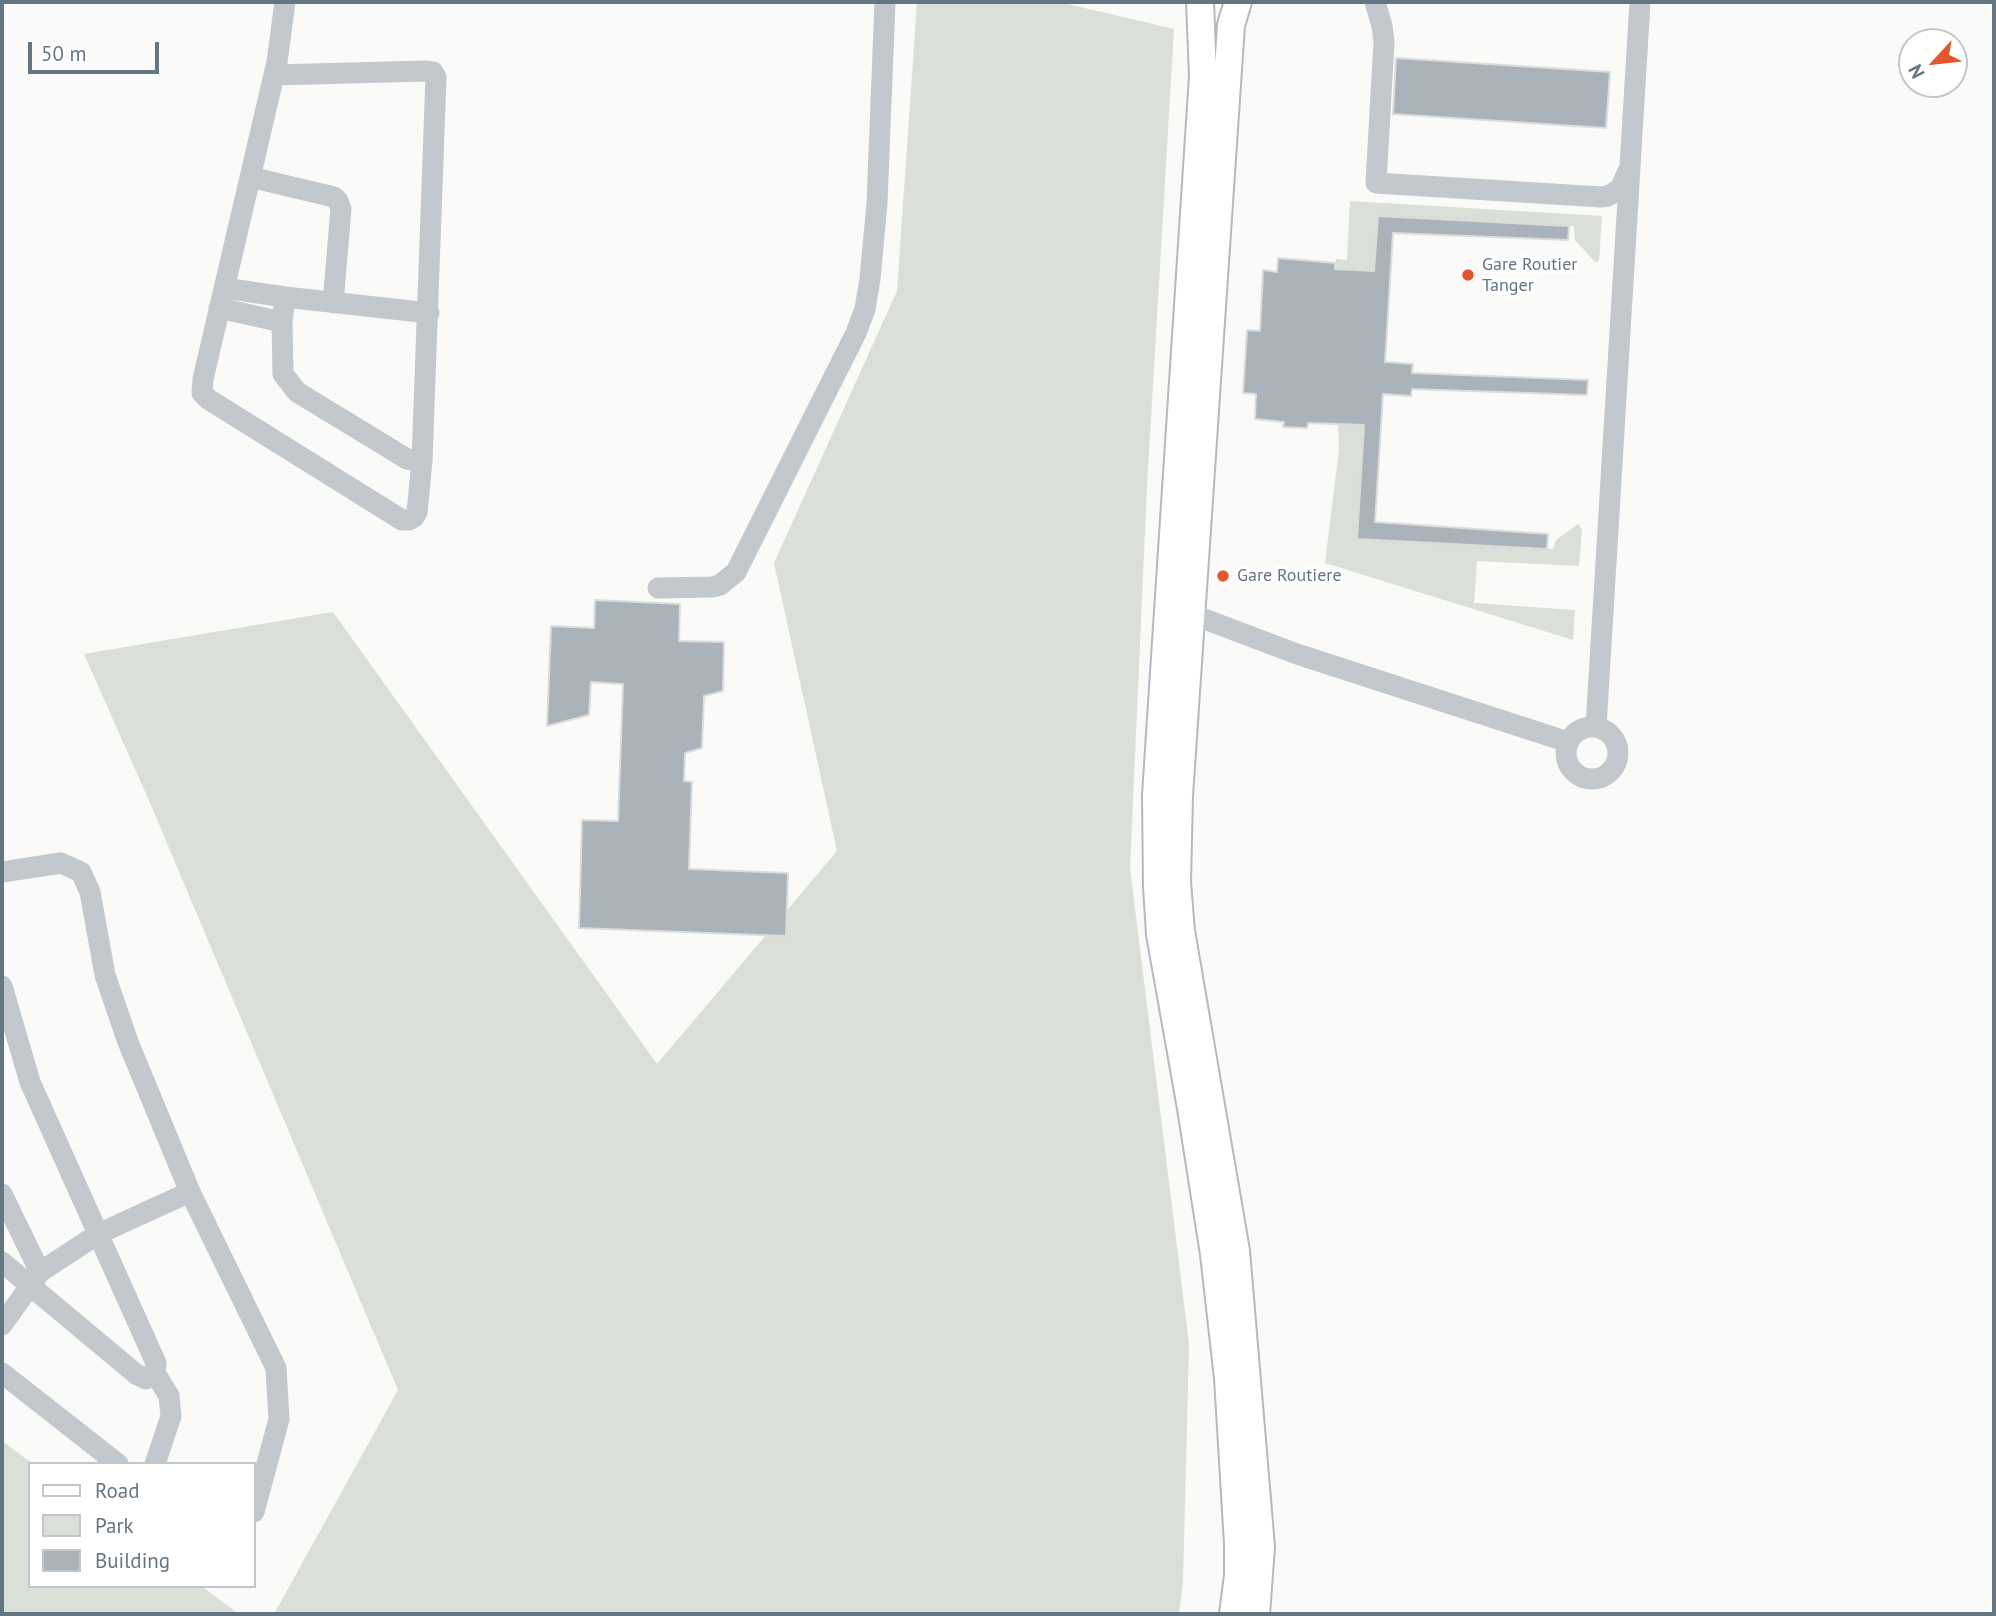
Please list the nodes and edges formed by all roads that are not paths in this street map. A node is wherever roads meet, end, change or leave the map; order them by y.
1 (285, 2) edge
2 (885, 2) edge
3 (1200, 2) edge
4 (1238, 2) edge
5 (1374, 2) edge
6 (1640, 2) edge
7 (274, 75) junction
8 (1629, 169) junction
9 (250, 177) junction
10 (285, 297) junction
11 (222, 298) junction
12 (334, 303) junction
13 (429, 313) junction
14 (282, 322) junction
15 (422, 461) junction
16 (658, 588) dead end
17 (1191, 614) junction
18 (1596, 727) junction
19 (1568, 742) junction
20 (2, 872) edge
21 (2, 986) edge
22 (190, 1192) junction
23 (2, 1194) edge
24 (98, 1234) junction
25 (2, 1262) edge
26 (35, 1279) junction
27 (2, 1325) edge
28 (2, 1373) edge
29 (155, 1373) junction
30 (115, 1462) edge
31 (156, 1462) edge
32 (256, 1505) edge
33 (1233, 1614) edge
34 (1256, 1614) edge

1 - 7 street
2 - 16 street
3 - 33 main road
4 - 17 main road
5 - 8 street
6 - 8 street
7 - 9 street
7 - 13 street
8 - 18 street
9 - 11 street
9 - 12 street
10 - 11 street
10 - 12 street
10 - 14 street
11 - 14 street
11 - 15 street
12 - 13 street
13 - 15 street
14 - 15 street
17 - 19 street
17 - 34 main road
18 - 19 street
18 - 19 street
20 - 22 street
21 - 24 street
22 - 24 street
22 - 32 street
23 - 26 street
24 - 26 street
24 - 29 street
25 - 26 street
26 - 27 street
26 - 29 street
28 - 30 street
29 - 31 street

